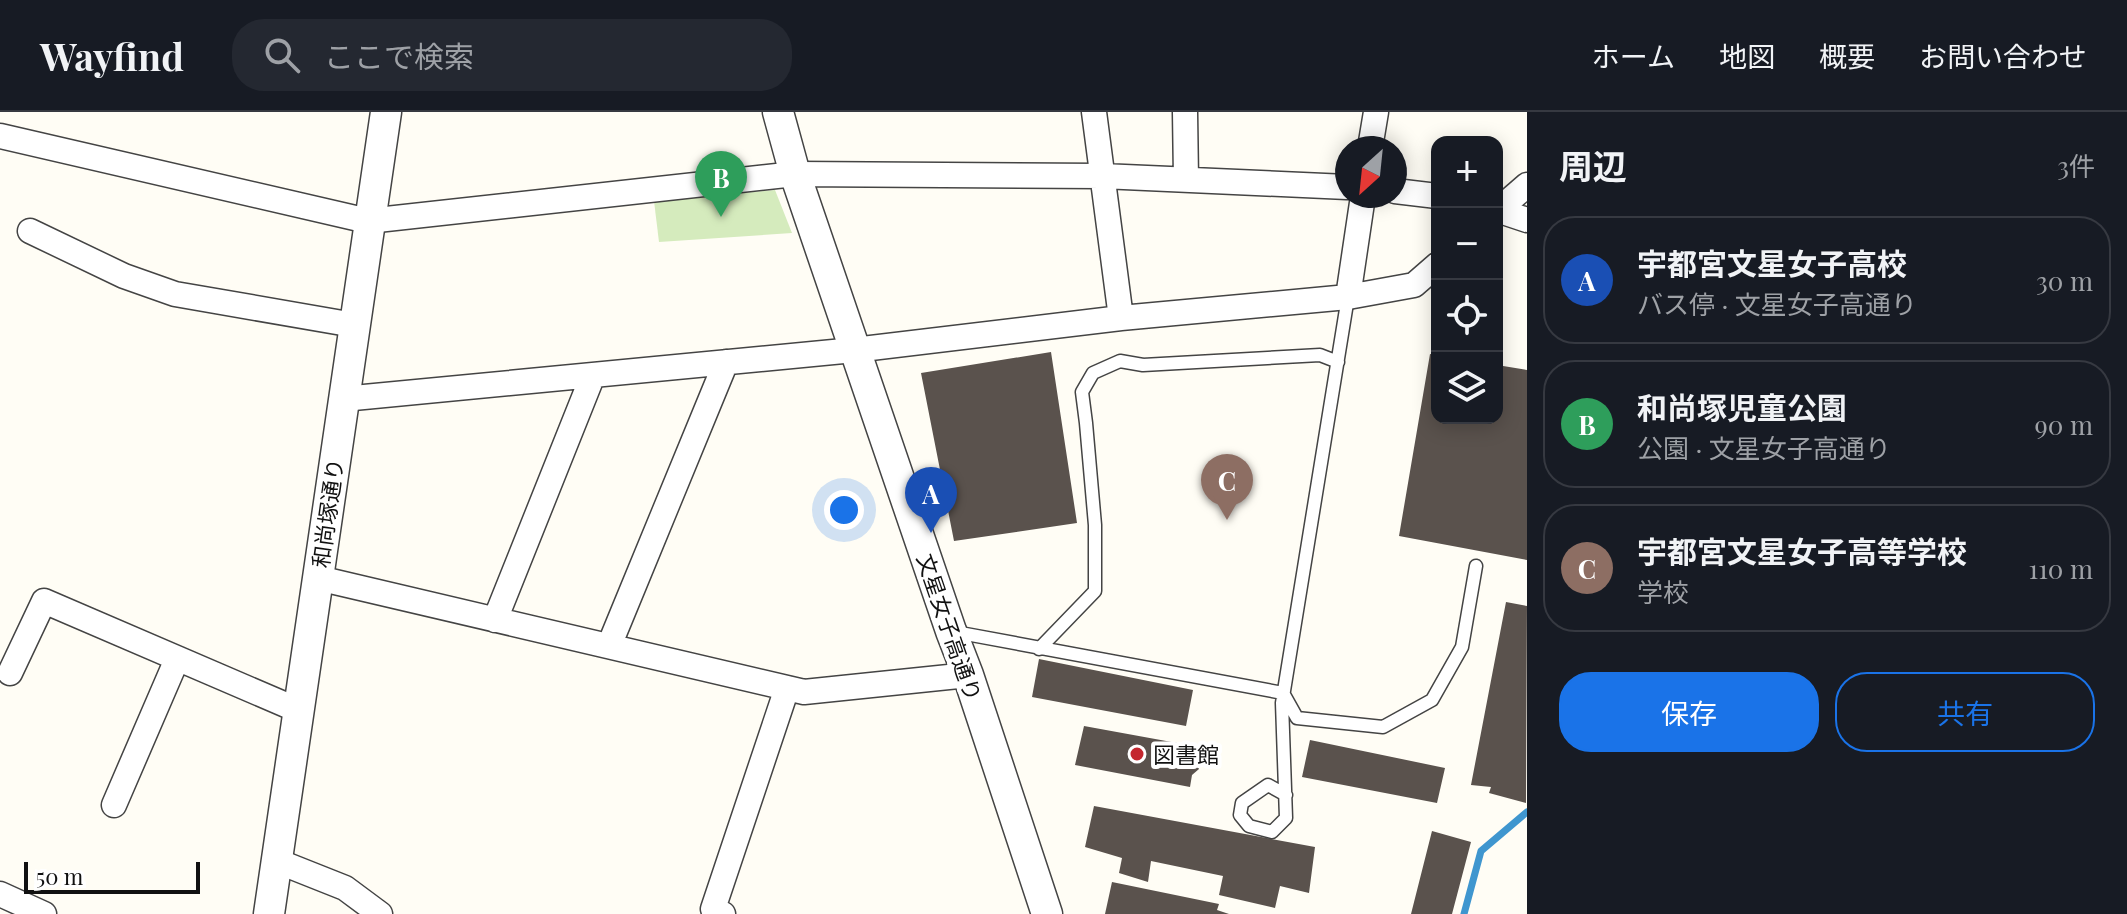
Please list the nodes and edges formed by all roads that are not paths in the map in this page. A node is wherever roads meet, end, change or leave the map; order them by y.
1 (386, 112) edge
2 (778, 112) edge
3 (1094, 112) edge
4 (1185, 112) edge
5 (1376, 112) edge
6 (0, 136) edge
7 (1372, 136) edge
8 (795, 174) junction
9 (1102, 176) junction
10 (1186, 179) junction
11 (1527, 185) edge
12 (1335, 186) edge
13 (1407, 192) edge
14 (1431, 195) edge
15 (1361, 208) edge
16 (1500, 208) edge
17 (1503, 213) edge
18 (1527, 220) edge
19 (368, 221) junction
20 (30, 231) dead end
21 (1431, 270) edge
22 (1348, 297) junction
23 (1121, 318) junction
24 (354, 325) junction
25 (854, 350) junction
26 (726, 362) junction
27 (1338, 362) junction
28 (593, 375) junction
29 (343, 399) junction
30 (1476, 566) dead end
31 (318, 578) junction
32 (495, 620) junction
33 (951, 631) junction
34 (609, 646) junction
35 (1039, 649) junction
36 (177, 659) junction
37 (10, 673) dead end
38 (968, 675) junction
39 (787, 688) junction
40 (1283, 693) junction
41 (300, 711) junction
42 (1286, 795) dead end
43 (114, 805) dead end
44 (277, 861) junction
45 (0, 894) edge
46 (44, 914) edge
47 (269, 914) edge
48 (380, 914) edge
49 (723, 914) edge
50 (1047, 914) edge

1 - 19 street, 和尚塚通り
2 - 8 street, 文星女子高通り
3 - 9 street
4 - 10 street
5 - 7 street
6 - 19 street
8 - 9 street
8 - 19 street
8 - 25 street, 文星女子高通り
9 - 10 street
9 - 23 street
10 - 12 street
11 - 16 street
13 - 14 street
15 - 22 street
17 - 18 street
19 - 24 street, 和尚塚通り
20 - 24 street
21 - 22 street
22 - 23 street
22 - 27 lane
23 - 25 street
24 - 29 street, 和尚塚通り
25 - 26 street
25 - 33 street, 文星女子高通り
26 - 28 street
26 - 34 street
27 - 35 lane
27 - 40 lane
28 - 29 street
28 - 32 street
29 - 31 street, 和尚塚通り
30 - 40 lane
31 - 32 street
31 - 41 street, 和尚塚通り
32 - 34 street
33 - 35 lane
33 - 38 street, 文星女子高通り
34 - 39 street
35 - 40 lane
36 - 37 street
36 - 41 street
36 - 43 street
38 - 39 street
38 - 50 street, 文星女子高通り
39 - 49 street
40 - 42 lane
41 - 44 street, 和尚塚通り
44 - 47 street, 和尚塚通り
44 - 48 street
45 - 46 street

